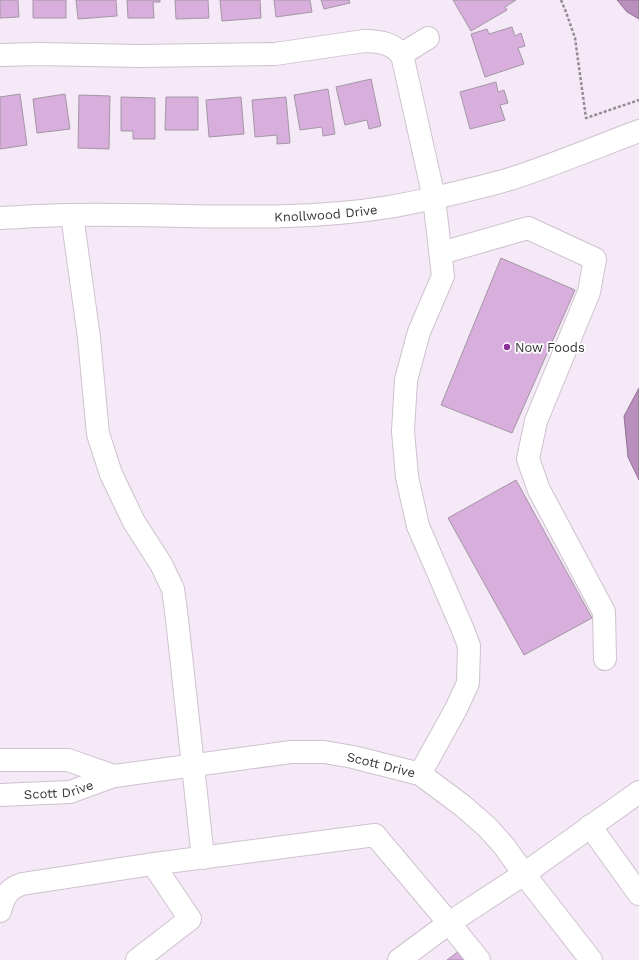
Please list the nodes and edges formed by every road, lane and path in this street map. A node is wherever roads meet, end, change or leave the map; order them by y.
1 (561, 0) edge
2 (428, 38) dead end
3 (402, 54) junction
4 (0, 56) edge
5 (639, 100) edge
6 (639, 131) edge
7 (434, 198) junction
8 (72, 215) junction
9 (0, 218) edge
10 (441, 253) junction
11 (605, 658) dead end
12 (0, 760) edge
13 (192, 765) junction
14 (420, 774) junction
15 (114, 776) junction
16 (0, 795) edge
17 (636, 800) edge
18 (590, 826) junction
19 (203, 858) junction
20 (153, 864) junction
21 (524, 874) junction
22 (639, 894) edge
23 (0, 911) edge
24 (449, 923) junction
25 (136, 960) edge
26 (399, 960) edge
27 (479, 960) edge
28 (592, 960) edge

1 - 5 path
2 - 3 street
3 - 4 street
3 - 7 street
6 - 7 street, Knollwood Drive
7 - 8 street, Knollwood Drive
7 - 10 street
8 - 9 street, Knollwood Drive
8 - 13 street
10 - 11 street
10 - 14 street
12 - 15 street, Scott Drive
13 - 14 street, Scott Drive
13 - 15 street, Scott Drive
13 - 19 street
14 - 21 street, Scott Drive
15 - 16 street, Scott Drive
17 - 18 street
18 - 21 street
18 - 22 street
19 - 20 street
19 - 24 street
20 - 23 street
20 - 25 street
21 - 24 street
21 - 28 street, Scott Drive
24 - 26 street
24 - 27 street

